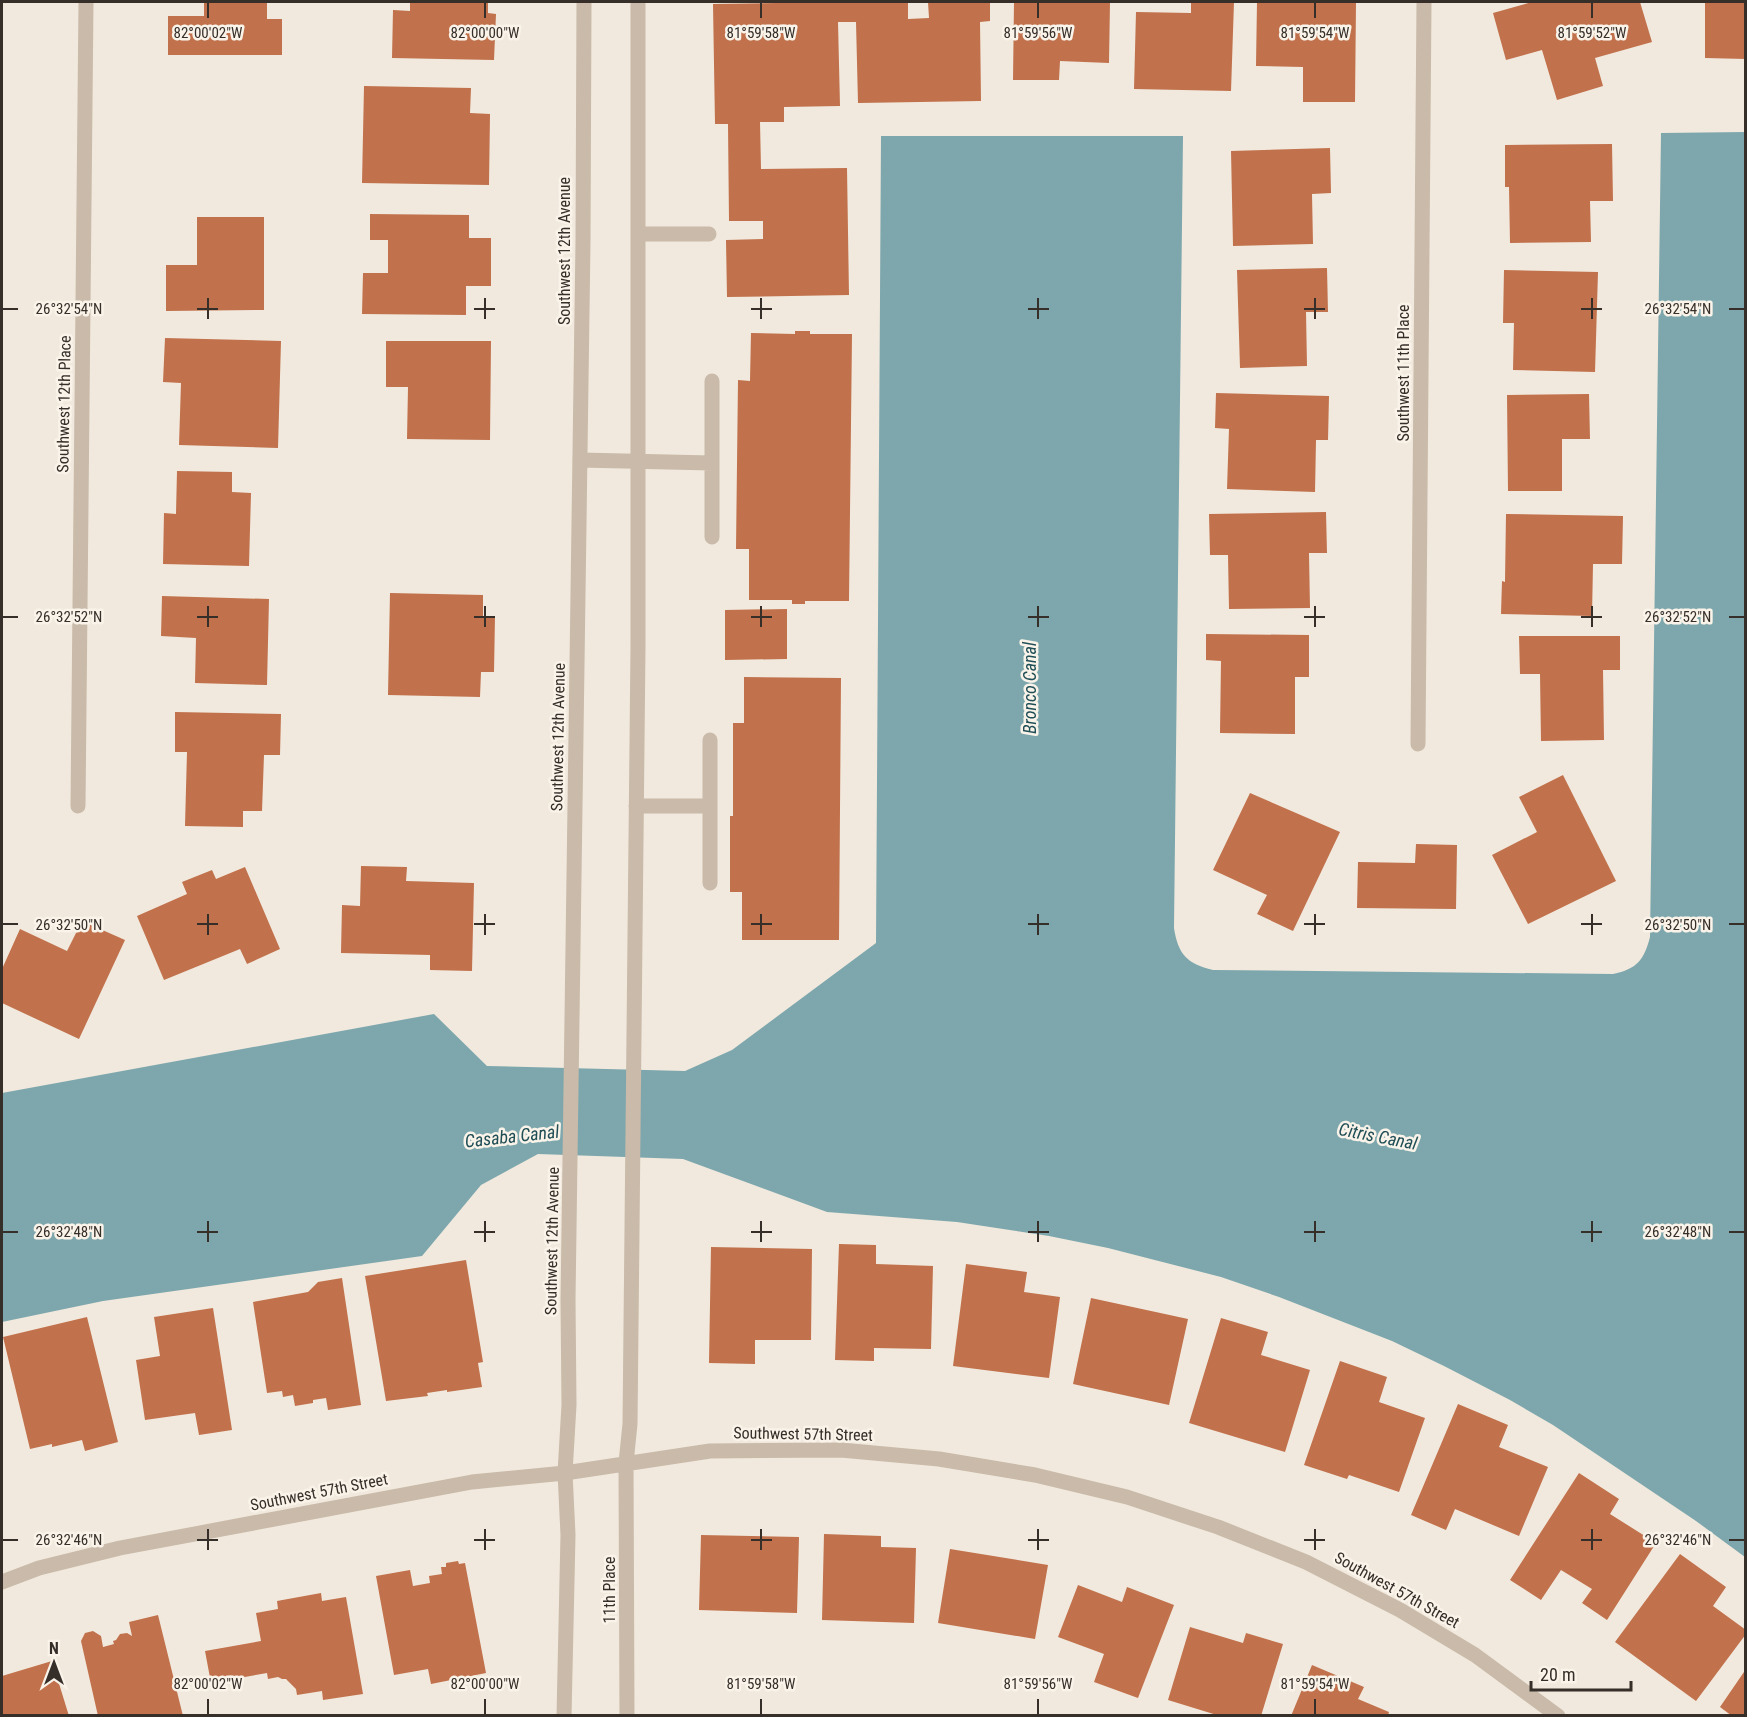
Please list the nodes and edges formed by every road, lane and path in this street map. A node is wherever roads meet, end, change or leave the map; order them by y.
1 (86, 2) edge
2 (584, 2) edge
3 (638, 2) edge
4 (1424, 2) edge
5 (638, 234) junction
6 (709, 234) dead end
7 (712, 381) dead end
8 (580, 460) junction
9 (638, 462) junction
10 (712, 463) junction
11 (712, 537) dead end
12 (710, 740) dead end
13 (1418, 744) dead end
14 (78, 806) dead end
15 (636, 806) junction
16 (710, 806) junction
17 (710, 883) dead end
18 (626, 1463) junction
19 (565, 1473) junction
20 (2, 1582) edge
21 (564, 1716) edge
22 (627, 1716) edge
23 (1558, 1716) edge

1 - 14 street, Southwest 12th Place
2 - 8 street, Southwest 12th Avenue
3 - 5 street
4 - 13 street, Southwest 11th Place
5 - 6 street
5 - 9 street
7 - 10 street
8 - 9 street
8 - 19 street, Southwest 12th Avenue
9 - 10 street
9 - 15 street
10 - 11 street
12 - 16 street
15 - 16 street
15 - 18 street
16 - 17 street
18 - 19 street, Southwest 57th Street
18 - 22 street, 11th Place
18 - 23 street, Southwest 57th Street
19 - 20 street, Southwest 57th Street
19 - 21 street

